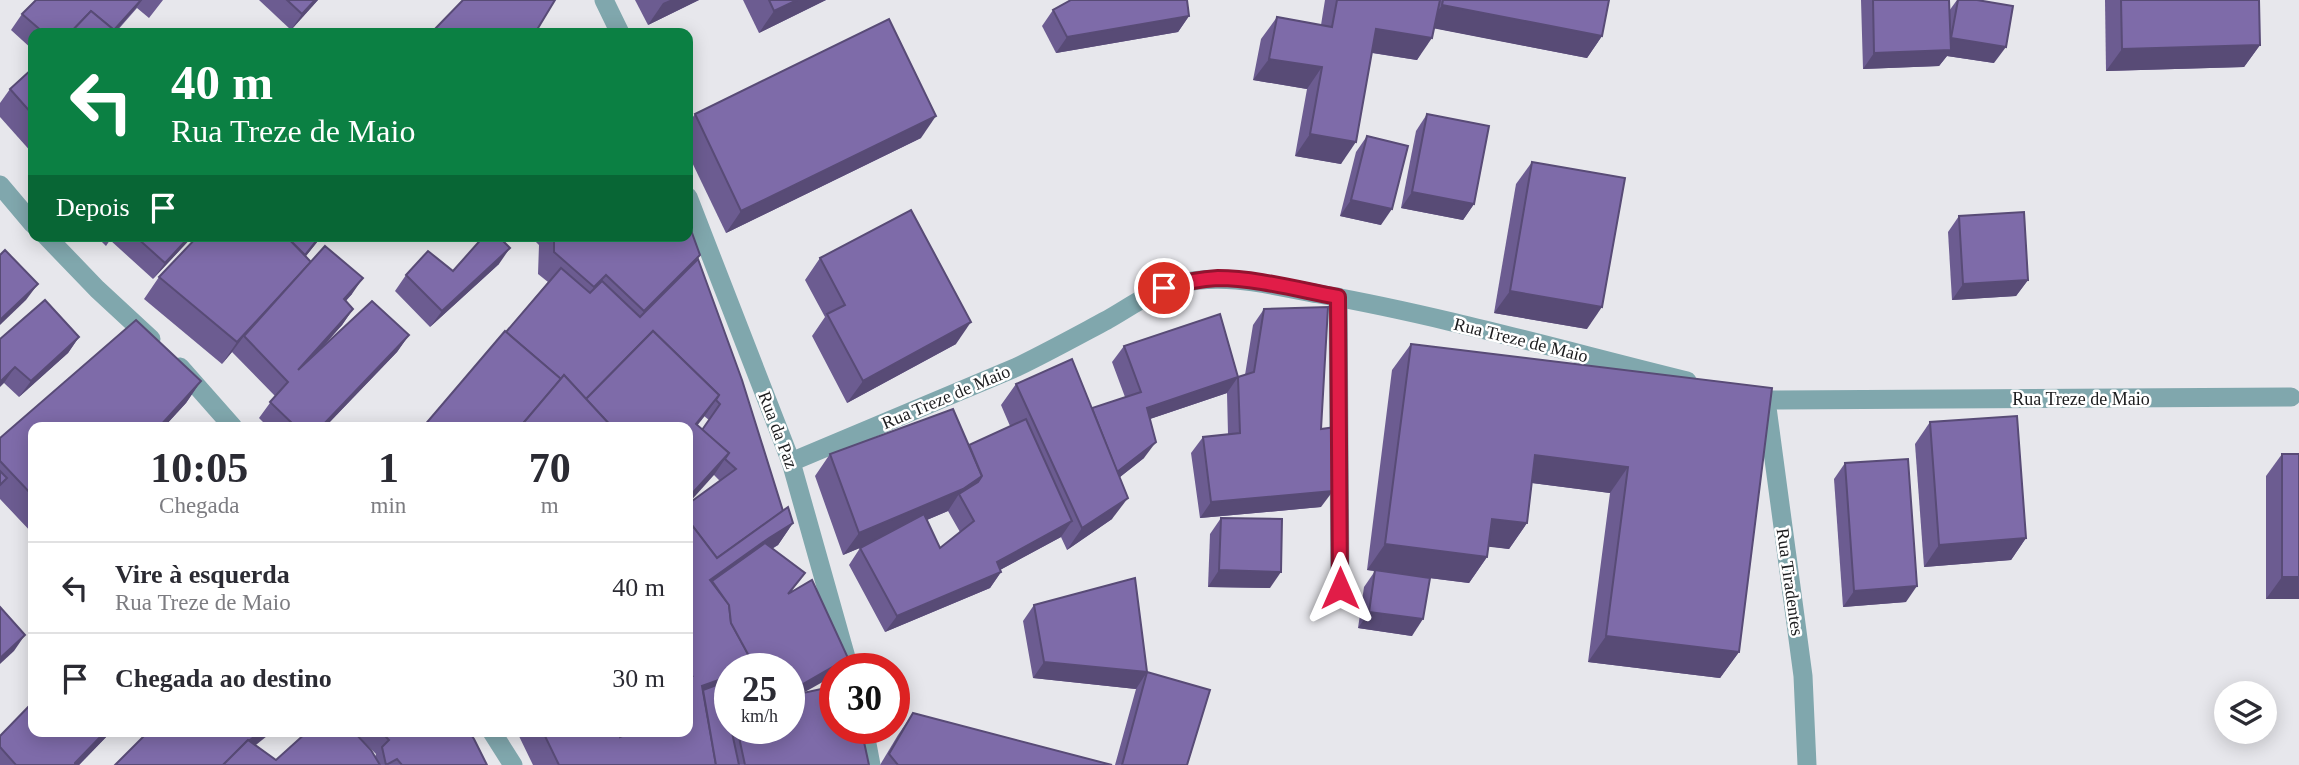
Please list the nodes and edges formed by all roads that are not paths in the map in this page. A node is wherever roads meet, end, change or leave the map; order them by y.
1 (604, 0) edge
2 (618, 28) edge
3 (0, 186) edge
4 (693, 210) edge
5 (28, 218) edge
6 (52, 242) edge
7 (1338, 297) junction
8 (2291, 397) dead end
9 (1766, 400) junction
10 (229, 422) edge
11 (791, 462) junction
12 (1340, 588) dead end
13 (845, 653) edge
14 (495, 737) edge
15 (867, 744) edge
16 (513, 765) edge
17 (871, 765) edge
18 (1807, 765) edge

1 - 2 street
3 - 5 street
4 - 11 street, Rua da Paz
6 - 10 street
7 - 9 street, Rua Treze de Maio
7 - 11 street, Rua Treze de Maio
7 - 12 street
8 - 9 street, Rua Treze de Maio
9 - 18 street, Rua Tiradentes
11 - 13 street, Rua da Paz
14 - 16 street
15 - 17 street

